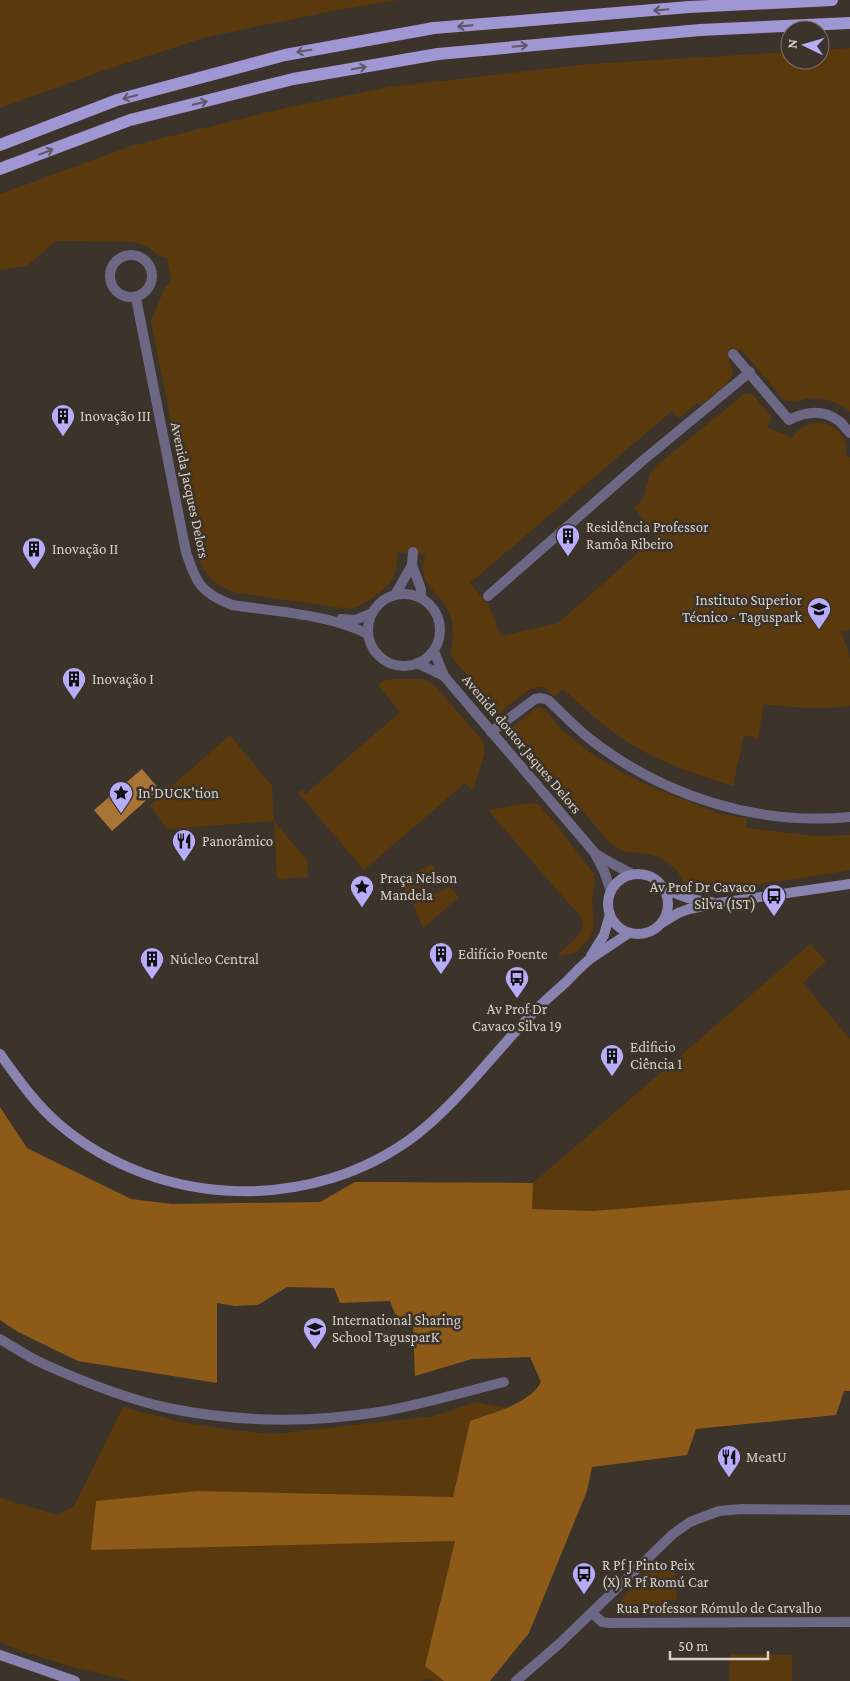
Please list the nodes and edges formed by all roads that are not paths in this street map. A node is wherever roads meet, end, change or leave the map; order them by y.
1 (832, 0) edge
2 (850, 23) edge
3 (0, 145) edge
4 (0, 170) edge
5 (136, 298) junction
6 (733, 354) dead end
7 (750, 372) junction
8 (850, 433) edge
9 (413, 552) dead end
10 (412, 565) junction
11 (395, 595) junction
12 (488, 596) dead end
13 (421, 598) junction
14 (372, 613) junction
15 (326, 619) junction
16 (368, 634) junction
17 (434, 651) junction
18 (417, 664) junction
19 (444, 676) junction
20 (491, 732) junction
21 (850, 817) edge
22 (594, 852) junction
23 (632, 874) junction
24 (850, 884) edge
25 (664, 887) junction
26 (611, 891) junction
27 (719, 903) junction
28 (610, 914) junction
29 (662, 923) junction
30 (629, 933) junction
31 (589, 960) junction
32 (0, 1054) edge
33 (0, 1339) edge
34 (504, 1382) dead end
35 (850, 1510) edge
36 (592, 1613) junction
37 (850, 1622) edge
38 (0, 1655) edge
39 (526, 1676) edge
40 (75, 1681) edge
41 (516, 1681) edge

1 -> 3 main road
4 -> 2 main road
5 - 5 street
5 - 15 street, Avenida Jacques Delors
6 - 7 street
7 - 8 street
7 - 12 street
9 - 10 street
10 - 11 street
10 - 13 street
11 - 13 street
11 - 14 street
13 - 17 street
14 - 15 street, Avenida Jacques Delors
14 - 16 street
15 - 16 street, Avenida Jacques Delors
16 - 18 street
17 - 18 street
17 - 19 street, Avenida doutor Jaques Delors
18 - 19 street
19 - 20 street, Avenida doutor Jaques Delors
20 - 21 street
20 - 22 street, Avenida doutor Jaques Delors
22 - 23 street, Avenida doutor Jaques Delors
22 - 26 street, Avenida doutor Jaques Delors
23 - 25 main road
23 - 26 main road
24 - 27 main road
25 - 27 main road
25 - 29 main road
26 - 28 main road
27 - 29 main road
28 - 30 main road
28 - 31 main road
29 - 30 main road
30 - 31 main road
31 - 32 main road
33 - 34 street
35 - 36 street
36 - 37 street, Rua Professor Rómulo de Carvalho
36 - 39 street
38 - 40 main road
39 - 41 street

